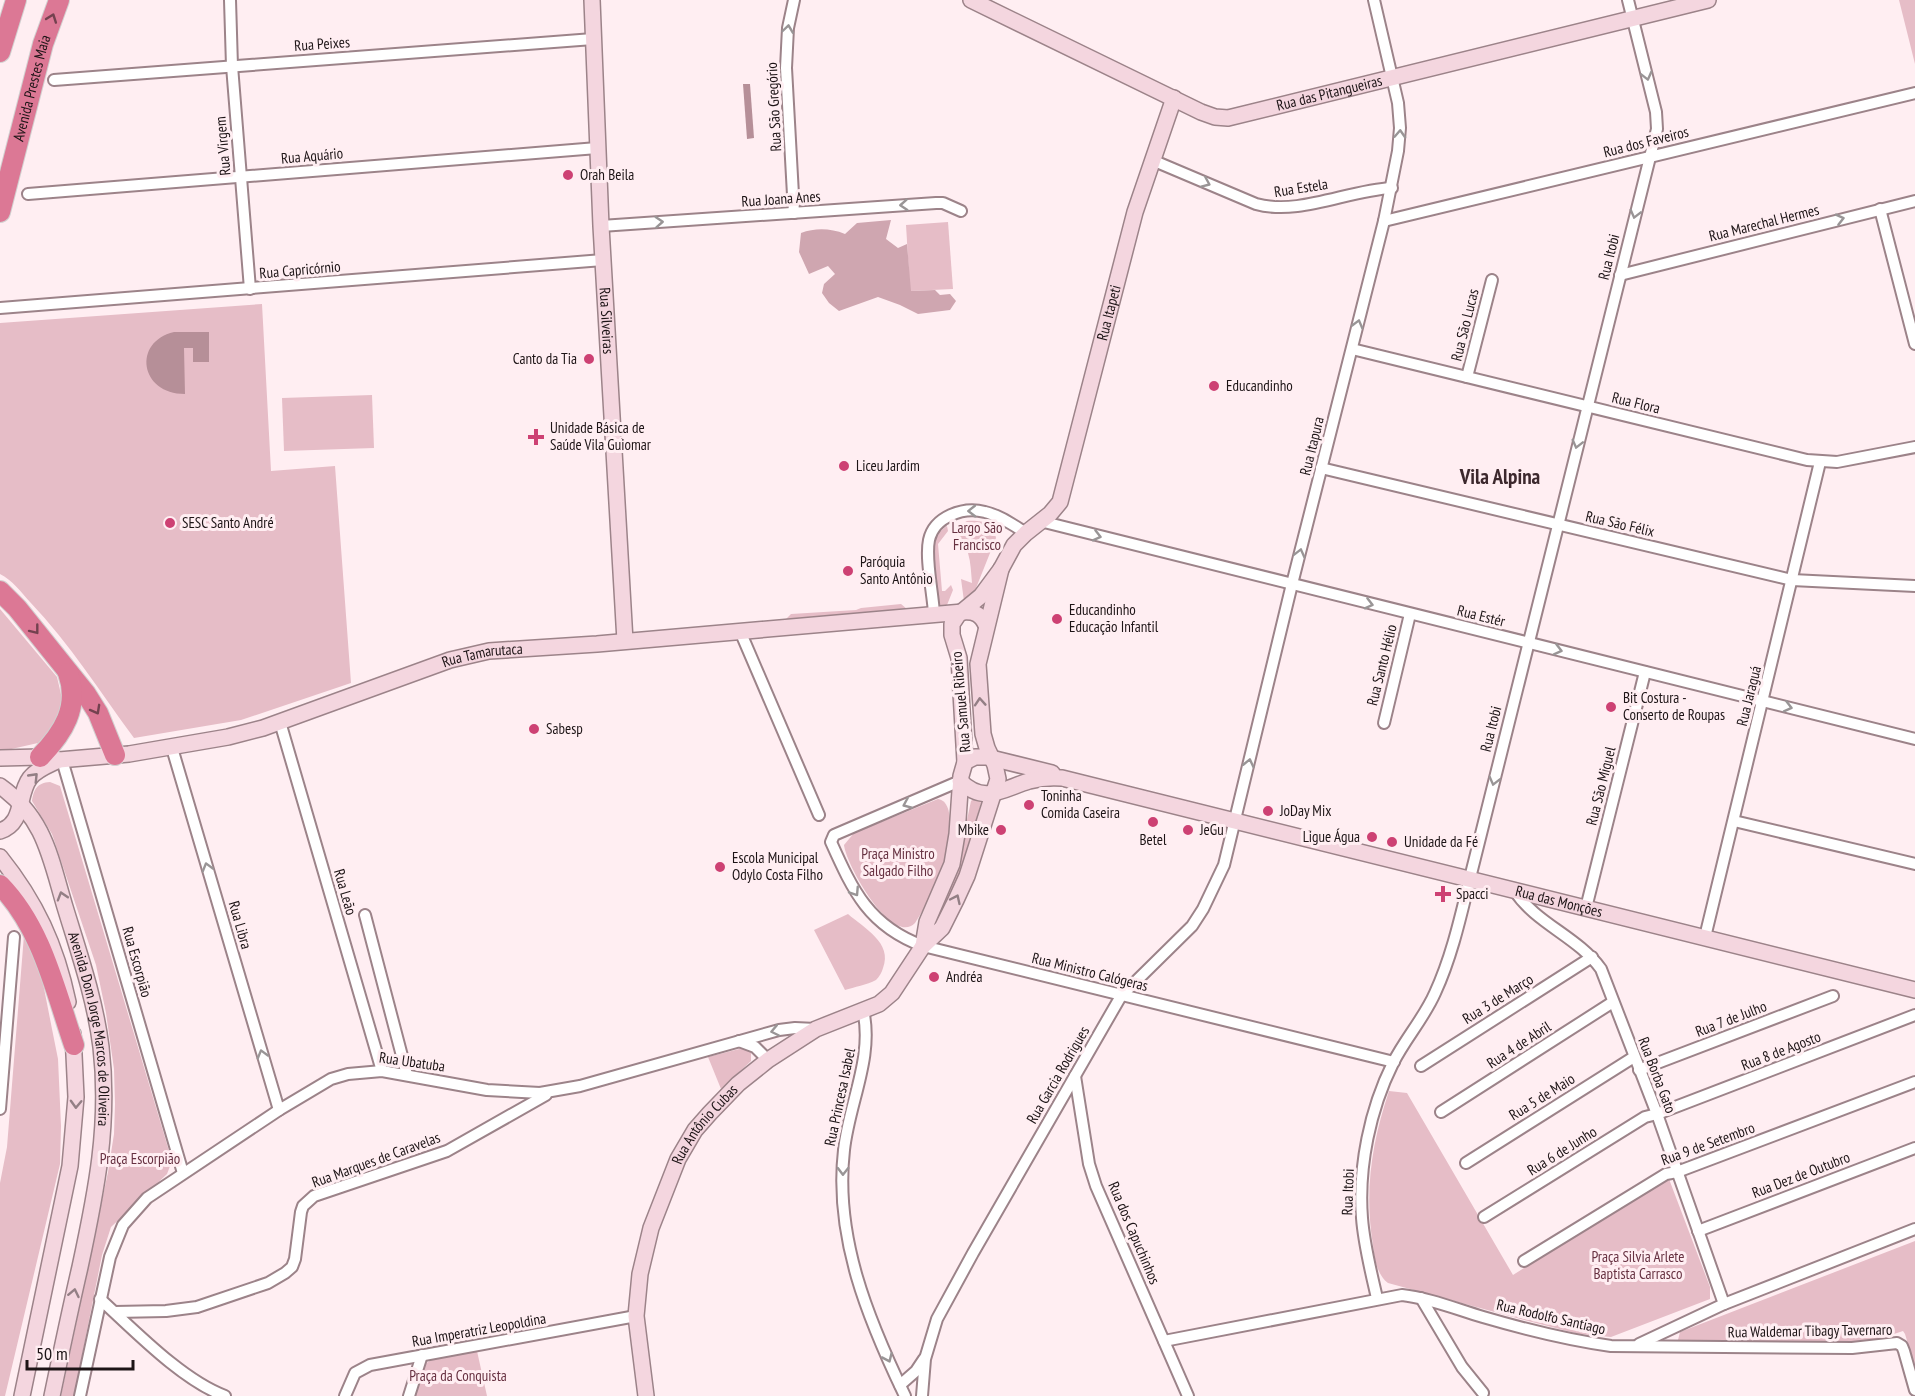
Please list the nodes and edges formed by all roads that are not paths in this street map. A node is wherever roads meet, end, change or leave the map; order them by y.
1 (16, 0) edge
2 (59, 0) edge
3 (230, 0) edge
4 (592, 0) edge
5 (794, 0) edge
6 (970, 0) edge
7 (1374, 0) edge
8 (1628, 0) edge
9 (1708, 0) edge
10 (1633, 19) junction
11 (593, 39) junction
12 (0, 52) edge
13 (232, 66) junction
14 (1394, 78) junction
15 (54, 80) dead end
16 (1915, 93) edge
17 (1174, 98) junction
18 (597, 148) junction
19 (1649, 157) junction
20 (1152, 160) junction
21 (241, 177) junction
22 (1392, 188) junction
23 (28, 194) dead end
24 (1915, 201) edge
25 (1880, 209) junction
26 (961, 211) dead end
27 (0, 212) edge
28 (794, 213) junction
29 (1384, 221) junction
30 (601, 226) junction
31 (603, 260) junction
32 (1620, 274) junction
33 (1492, 280) dead end
34 (250, 289) junction
35 (0, 308) edge
36 (1915, 344) edge
37 (1352, 349) junction
38 (1467, 377) junction
39 (1586, 406) junction
40 (1915, 447) edge
41 (1821, 462) junction
42 (1321, 468) junction
43 (1040, 521) junction
44 (1558, 525) junction
45 (1026, 533) junction
46 (1001, 569) junction
47 (1792, 580) junction
48 (1292, 584) junction
49 (1915, 586) edge
50 (0, 591) edge
51 (963, 612) junction
52 (1410, 614) junction
53 (927, 615) junction
54 (986, 625) junction
55 (740, 632) junction
56 (953, 639) junction
57 (624, 641) junction
58 (982, 643) junction
59 (1528, 643) junction
60 (67, 671) junction
61 (1645, 672) junction
62 (1763, 700) junction
63 (280, 722) junction
64 (1384, 723) dead end
65 (1915, 739) edge
66 (172, 748) junction
67 (115, 755) junction
68 (0, 758) edge
69 (54, 759) junction
70 (992, 759) junction
71 (965, 762) junction
72 (1062, 778) junction
73 (960, 781) junction
74 (0, 786) edge
75 (995, 794) junction
76 (22, 804) junction
77 (819, 815) dead end
78 (1235, 820) junction
79 (1734, 821) junction
80 (0, 831) edge
81 (0, 857) edge
82 (1915, 864) edge
83 (1470, 879) junction
84 (0, 885) edge
85 (1514, 890) junction
86 (1586, 908) junction
87 (365, 915) dead end
88 (14, 937) dead end
89 (1705, 938) junction
90 (923, 946) junction
91 (1592, 957) junction
92 (1915, 990) edge
93 (1121, 996) junction
94 (1833, 996) dead end
95 (1613, 1002) junction
96 (863, 1010) junction
97 (1915, 1016) edge
98 (816, 1029) junction
99 (736, 1041) junction
100 (74, 1045) junction
101 (1634, 1057) junction
102 (768, 1060) junction
103 (1394, 1062) junction
104 (1420, 1065) dead end
105 (1639, 1070) junction
106 (382, 1071) junction
107 (407, 1075) junction
108 (1075, 1076) junction
109 (1915, 1082) edge
110 (552, 1092) junction
111 (0, 1108) edge
112 (279, 1110) junction
113 (1441, 1112) dead end
114 (1657, 1114) junction
115 (1915, 1148) edge
116 (1466, 1163) dead end
117 (1677, 1172) junction
118 (183, 1173) junction
119 (1484, 1217) dead end
120 (1915, 1229) edge
121 (1698, 1231) junction
122 (1524, 1261) dead end
123 (1377, 1298) junction
124 (1421, 1298) junction
125 (100, 1299) junction
126 (1724, 1304) junction
127 (115, 1312) junction
128 (636, 1316) junction
129 (1164, 1341) junction
130 (1635, 1346) junction
131 (422, 1355) junction
132 (925, 1359) junction
133 (1915, 1390) edge
134 (903, 1391) edge
135 (1483, 1393) dead end
136 (22, 1396) edge
137 (52, 1396) edge
138 (80, 1396) edge
139 (225, 1396) edge
140 (345, 1396) edge
141 (409, 1396) edge
142 (646, 1396) edge
143 (922, 1396) edge
144 (1188, 1396) edge

1 - 12 highway
27 -> 2 highway, Avenida Prestes Maia
3 - 13 street, Rua Virgem
4 - 11 street, Rua Silveiras
28 -> 5 street, Rua São Gregório
6 - 17 street, Rua das Pitangueiras
7 - 14 street, Rua Itapura
8 - 10 street, Rua Itobi
9 - 10 street, Rua das Pitangueiras
10 - 14 street, Rua das Pitangueiras
10 -> 19 street, Rua Itobi
11 - 13 street, Rua Peixes
11 - 18 street, Rua Silveiras
13 - 15 street, Rua Peixes
13 - 21 street, Rua Virgem
14 - 17 street, Rua das Pitangueiras
22 -> 14 street, Rua Itapura
16 - 19 street, Rua dos Faveiros
17 - 20 street, Rua Itapeti
18 - 21 street, Rua Aquário
18 - 30 street, Rua Silveiras
19 - 29 street, Rua dos Faveiros
19 -> 32 street, Rua Itobi
20 -> 22 street, Rua Estela
20 - 43 street, Rua Itapeti
21 - 23 street, Rua Aquário
21 - 34 street, Rua Virgem
22 - 29 street, Rua Itapura
24 - 25 street, Rua Marechal Hermes
32 -> 25 street, Rua Marechal Hermes
25 - 36 street
26 -> 28 street, Rua Joana Anes
30 -> 28 street, Rua Joana Anes
37 -> 29 street, Rua Itapura
30 - 31 street, Rua Silveiras
31 - 34 street, Rua Capricórnio
31 - 57 street, Rua Silveiras
32 - 39 street, Rua Itobi
33 - 38 street, Rua São Lucas
34 - 35 street, Rua Capricórnio
37 - 38 street, Rua Flora
37 - 42 street, Rua Itapura
38 - 39 street, Rua Flora
39 - 41 street, Rua Flora
39 -> 44 street, Rua Itobi
40 - 41 street, Rua Flora
41 - 47 street, Rua Jaraguá
42 - 44 street, Rua São Félix
48 -> 42 street, Rua Itapura
43 - 45 street
43 -> 48 street, Rua Estér
44 - 47 street, Rua São Félix
44 - 59 street, Rua Itobi
45 - 46 street
45 -> 53 street
46 - 51 street
46 - 54 street
47 - 49 street, Rua São Félix
47 - 62 street, Rua Jaraguá
48 -> 52 street, Rua Estér
78 -> 48 street, Rua Itapura
50 -> 60 highway
51 - 53 street, Rua Tamarutaca
51 - 54 street
51 - 56 street, Rua Samuel Ribeiro
52 - 59 street, Rua Estér
52 - 64 street, Rua Santo Hélio
53 - 55 street, Rua Tamarutaca
53 - 56 street
54 - 58 street, Rua Samuel Ribeiro
55 - 57 street, Rua Tamarutaca
55 - 77 street
56 - 58 street
56 - 71 street, Rua Samuel Ribeiro
57 - 63 street, Rua Tamarutaca
70 -> 58 street, Rua Samuel Ribeiro
59 -> 61 street, Rua Estér
59 -> 83 street, Rua Itobi
60 -> 67 highway
60 - 69 highway
61 - 62 street, Rua Estér
61 - 86 street, Rua São Miguel
62 -> 65 street, Rua Estér
62 - 79 street, Rua Jaraguá
63 - 66 street, Rua Tamarutaca
63 - 106 street, Rua Leão
66 - 67 street, Rua Tamarutaca
112 -> 66 street, Rua Libra
67 - 69 street, Rua Tamarutaca
68 - 69 street, Rua Tamarutaca
76 -> 69 street, Rua Tamarutaca
69 - 118 street, Rua Escorpião
70 - 71 street
70 - 72 street, Rua das Monções
70 - 75 street, Rua Samuel Ribeiro
71 - 73 street, Rua Antônio Cubas
72 - 75 street, Rua das Monções
72 - 78 street, Rua das Monções
73 - 75 street
73 - 90 street, Rua Antônio Cubas
73 -> 90 street, Rua Ministro Calógeras
74 - 76 street, Avenida Dom Jorge Marcos de Oliveira
90 -> 75 street, Rua Antônio Cubas
76 - 80 street, Rua Tamarutaca
137 -> 76 street, Avenida Dom Jorge Marcos de Oliveira
78 - 83 street, Rua das Monções
78 - 93 street, Rua Garcia Rodrigues
79 - 82 street
79 - 89 street, Rua Jaraguá
81 - 100 street, Avenida Dom Jorge Marcos de Oliveira
83 - 85 street, Rua das Monções
83 - 103 street, Rua Itobi
84 - 100 highway
85 - 86 street, Rua das Monções
85 - 91 street, Rua Borba Gato
86 - 89 street, Rua das Monções
87 - 107 street
88 - 111 street
89 - 92 street, Rua das Monções
90 - 93 street, Rua Ministro Calógeras
90 - 96 street, Rua Antônio Cubas
91 - 95 street, Rua Borba Gato
91 - 104 street, Rua 3 de Março
93 - 103 street, Rua Ministro Calógeras
93 - 108 street, Rua Garcia Rodrigues
94 - 105 street, Rua 7 de Julho
95 - 101 street, Rua Borba Gato
95 - 113 street, Rua 4 de Abril
96 - 98 street, Rua Antônio Cubas
96 -> 134 street, Rua Princesa Isabel
97 - 114 street, Rua 8 de Agosto
98 -> 99 street, Rua Ubatuba
98 - 102 street, Rua Antônio Cubas
99 - 102 street
99 - 110 street, Rua Ubatuba
100 -> 136 street, Avenida Dom Jorge Marcos de Oliveira
101 - 105 street, Rua Borba Gato
101 - 116 street, Rua 5 de Maio
102 - 128 street, Rua Antônio Cubas
103 - 123 street, Rua Itobi
105 - 114 street, Rua Borba Gato
106 - 107 street, Rua Ubatuba
106 - 112 street, Rua Ubatuba
107 - 110 street, Rua Ubatuba
108 - 129 street, Rua dos Capuchinhos
108 - 132 street, Rua Garcia Rodrigues
109 - 117 street, Rua 9 de Setembro
110 - 127 street, Rua Marques de Caravelas
112 - 118 street, Rua Ubatuba
114 - 117 street, Rua Borba Gato
114 - 119 street, Rua 6 de Junho
115 - 121 street, Rua Dez de Outubro
117 - 121 street, Rua Borba Gato
117 - 122 street, Rua 9 de Setembro
118 - 125 street, Rua Ubatuba
120 - 126 street, Rua Rodolfo Santiago
121 - 126 street, Rua Borba Gato
123 - 124 street, Rua Rodolfo Santiago
123 - 129 street, Rua Rodolfo Santiago
124 - 130 street, Rua Rodolfo Santiago
124 - 135 street
125 - 127 street
125 - 138 street, Rua Ubatuba
126 - 130 street, Rua Rodolfo Santiago
127 - 139 street
128 - 131 street, Rua Imperatriz Leopoldina
128 - 142 street, Rua Antônio Cubas
129 - 144 street, Rua dos Capuchinhos
130 - 133 street, Rua Waldemar Tibagy Tavernaro
131 - 140 street, Rua Imperatriz Leopoldina
131 - 141 street
132 - 134 street, Rua Garcia Rodrigues
132 - 143 street, Rua Garcia Rodrigues

